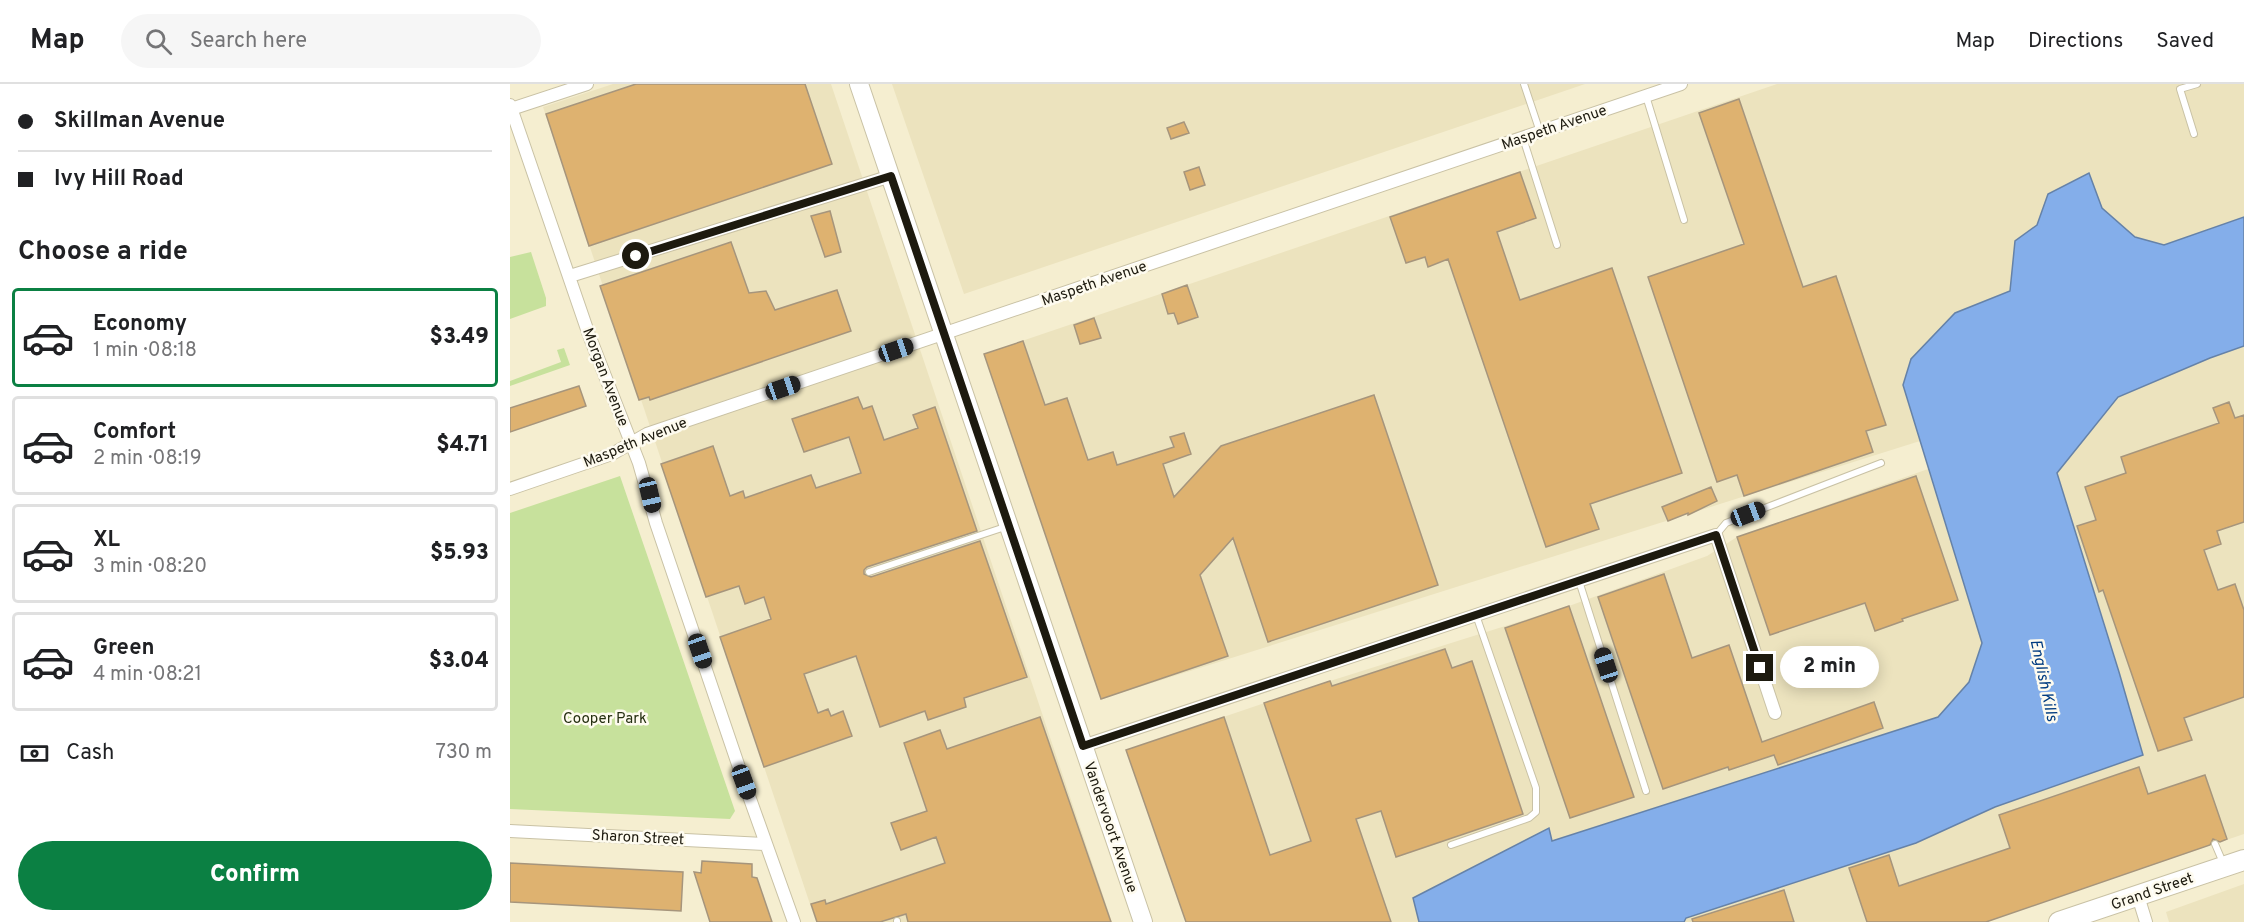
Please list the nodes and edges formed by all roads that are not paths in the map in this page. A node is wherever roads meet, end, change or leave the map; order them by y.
1 (587, 84) edge
2 (859, 84) edge
3 (1524, 84) edge
4 (1681, 84) edge
5 (2198, 84) edge
6 (1646, 96) junction
7 (511, 107) edge
8 (1540, 132) junction
9 (2194, 134) dead end
10 (1522, 138) junction
11 (891, 176) junction
12 (1684, 220) dead end
13 (1557, 245) dead end
14 (570, 276) junction
15 (944, 333) junction
16 (630, 442) junction
17 (1881, 463) dead end
18 (510, 489) edge
19 (1009, 526) junction
20 (1716, 535) junction
21 (869, 572) dead end
22 (1579, 580) junction
23 (1476, 615) junction
24 (1775, 713) dead end
25 (1083, 746) junction
26 (1646, 791) dead end
27 (510, 831) edge
28 (766, 844) junction
29 (2215, 844) dead end
30 (1451, 845) dead end
31 (2244, 860) edge
32 (2224, 867) junction
33 (2138, 896) junction
34 (794, 922) edge
35 (1143, 922) edge
36 (2059, 922) edge
37 (2146, 922) edge

1 - 7 street
2 - 11 main road, Vandervoort Avenue
3 - 8 lane
4 - 6 street, Maspeth Avenue
5 - 9 lane
6 - 8 street, Maspeth Avenue
6 - 12 lane
7 - 14 street, Morgan Avenue
8 - 10 street, Maspeth Avenue
10 - 13 lane
10 - 15 street, Maspeth Avenue
11 - 14 street
11 - 15 main road, Vandervoort Avenue
14 - 16 street, Morgan Avenue
15 - 16 street, Maspeth Avenue
15 - 19 main road, Vandervoort Avenue
16 - 18 street, Maspeth Avenue
16 - 28 street, Morgan Avenue
17 - 20 lane
19 - 21 lane
19 - 25 main road, Vandervoort Avenue
20 - 22 street
20 - 24 street
22 - 23 street
22 - 26 lane
23 - 25 street
23 - 30 lane
25 - 35 main road, Vandervoort Avenue
27 - 28 street, Sharon Street
28 - 34 street, Morgan Avenue
29 - 32 lane
31 - 32 main road, Grand Street
32 - 33 main road, Grand Street
33 - 36 main road, Grand Street
33 - 37 street

